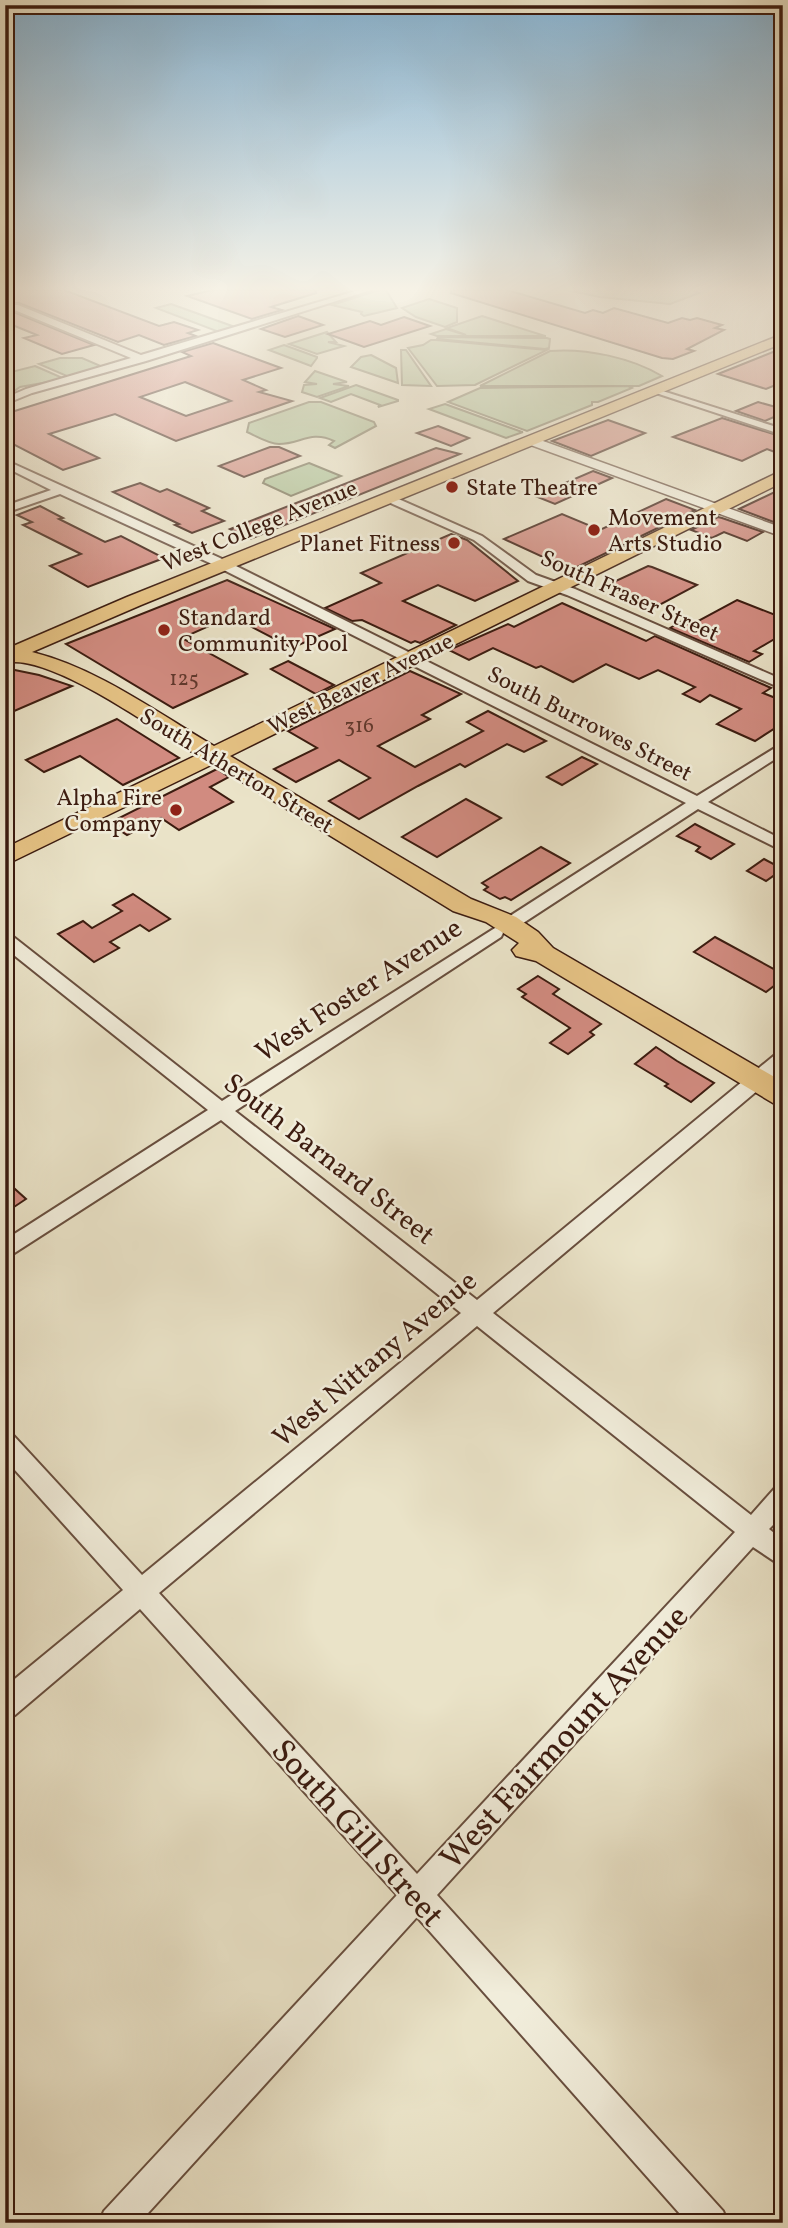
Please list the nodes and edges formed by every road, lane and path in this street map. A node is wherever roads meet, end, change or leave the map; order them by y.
1 (27, 394) edge
2 (646, 394) edge
3 (668, 394) edge
4 (5, 401) edge
5 (783, 432) edge
6 (532, 441) junction
7 (5, 463) edge
8 (783, 475) edge
9 (59, 491) junction
10 (390, 499) junction
11 (714, 508) junction
12 (5, 510) edge
13 (783, 533) edge
14 (227, 566) junction
15 (554, 586) junction
16 (7, 651) edge
17 (412, 658) junction
18 (783, 685) edge
19 (783, 747) edge
20 (212, 755) junction
21 (697, 803) junction
22 (783, 846) edge
23 (5, 858) edge
24 (501, 929) junction
25 (5, 939) edge
26 (783, 1059) edge
27 (757, 1080) junction
28 (783, 1096) edge
29 (222, 1111) junction
30 (5, 1251) edge
31 (477, 1313) junction
32 (5, 1442) edge
33 (783, 1497) edge
34 (752, 1531) junction
35 (783, 1555) edge
36 (140, 1592) junction
37 (5, 1705) edge
38 (416, 1896) junction
39 (116, 2223) edge
40 (711, 2223) edge

1 - 4 street
2 - 6 main road, West College Avenue
3 - 5 street
6 - 10 main road, West College Avenue
6 - 11 street
7 - 9 street, South Burrowes Street
8 - 11 main road, West Beaver Avenue
9 - 12 street
9 - 14 street, South Burrowes Street
10 - 14 main road, West College Avenue
10 - 15 street, South Fraser Street
11 - 13 street
11 - 15 main road, West Beaver Avenue
14 - 16 main road, West College Avenue
14 - 17 street, South Burrowes Street
15 - 17 main road, West Beaver Avenue
15 - 18 street, South Fraser Street
16 - 20 main road, South Atherton Street
17 - 20 main road, West Beaver Avenue
17 - 21 street, South Burrowes Street
19 - 21 street, West Foster Avenue
20 - 23 main road, West Beaver Avenue
20 - 24 main road, South Atherton Street
21 - 22 street, South Burrowes Street
21 - 24 street, West Foster Avenue
24 - 27 main road, South Atherton Street
24 - 29 street, West Foster Avenue
25 - 29 street, South Barnard Street
26 - 27 street, West Nittany Avenue
27 - 28 main road, South Atherton Street
27 - 31 street, West Nittany Avenue
29 - 30 street, West Foster Avenue
29 - 31 street, South Barnard Street
31 - 34 street, South Barnard Street
31 - 36 street, West Nittany Avenue
32 - 36 street, South Gill Street
33 - 34 street, West Fairmount Avenue
34 - 35 street, South Barnard Street
34 - 38 street, West Fairmount Avenue
36 - 37 street, West Nittany Avenue
36 - 38 street, South Gill Street
38 - 39 street, West Fairmount Avenue
38 - 40 street, South Gill Street

